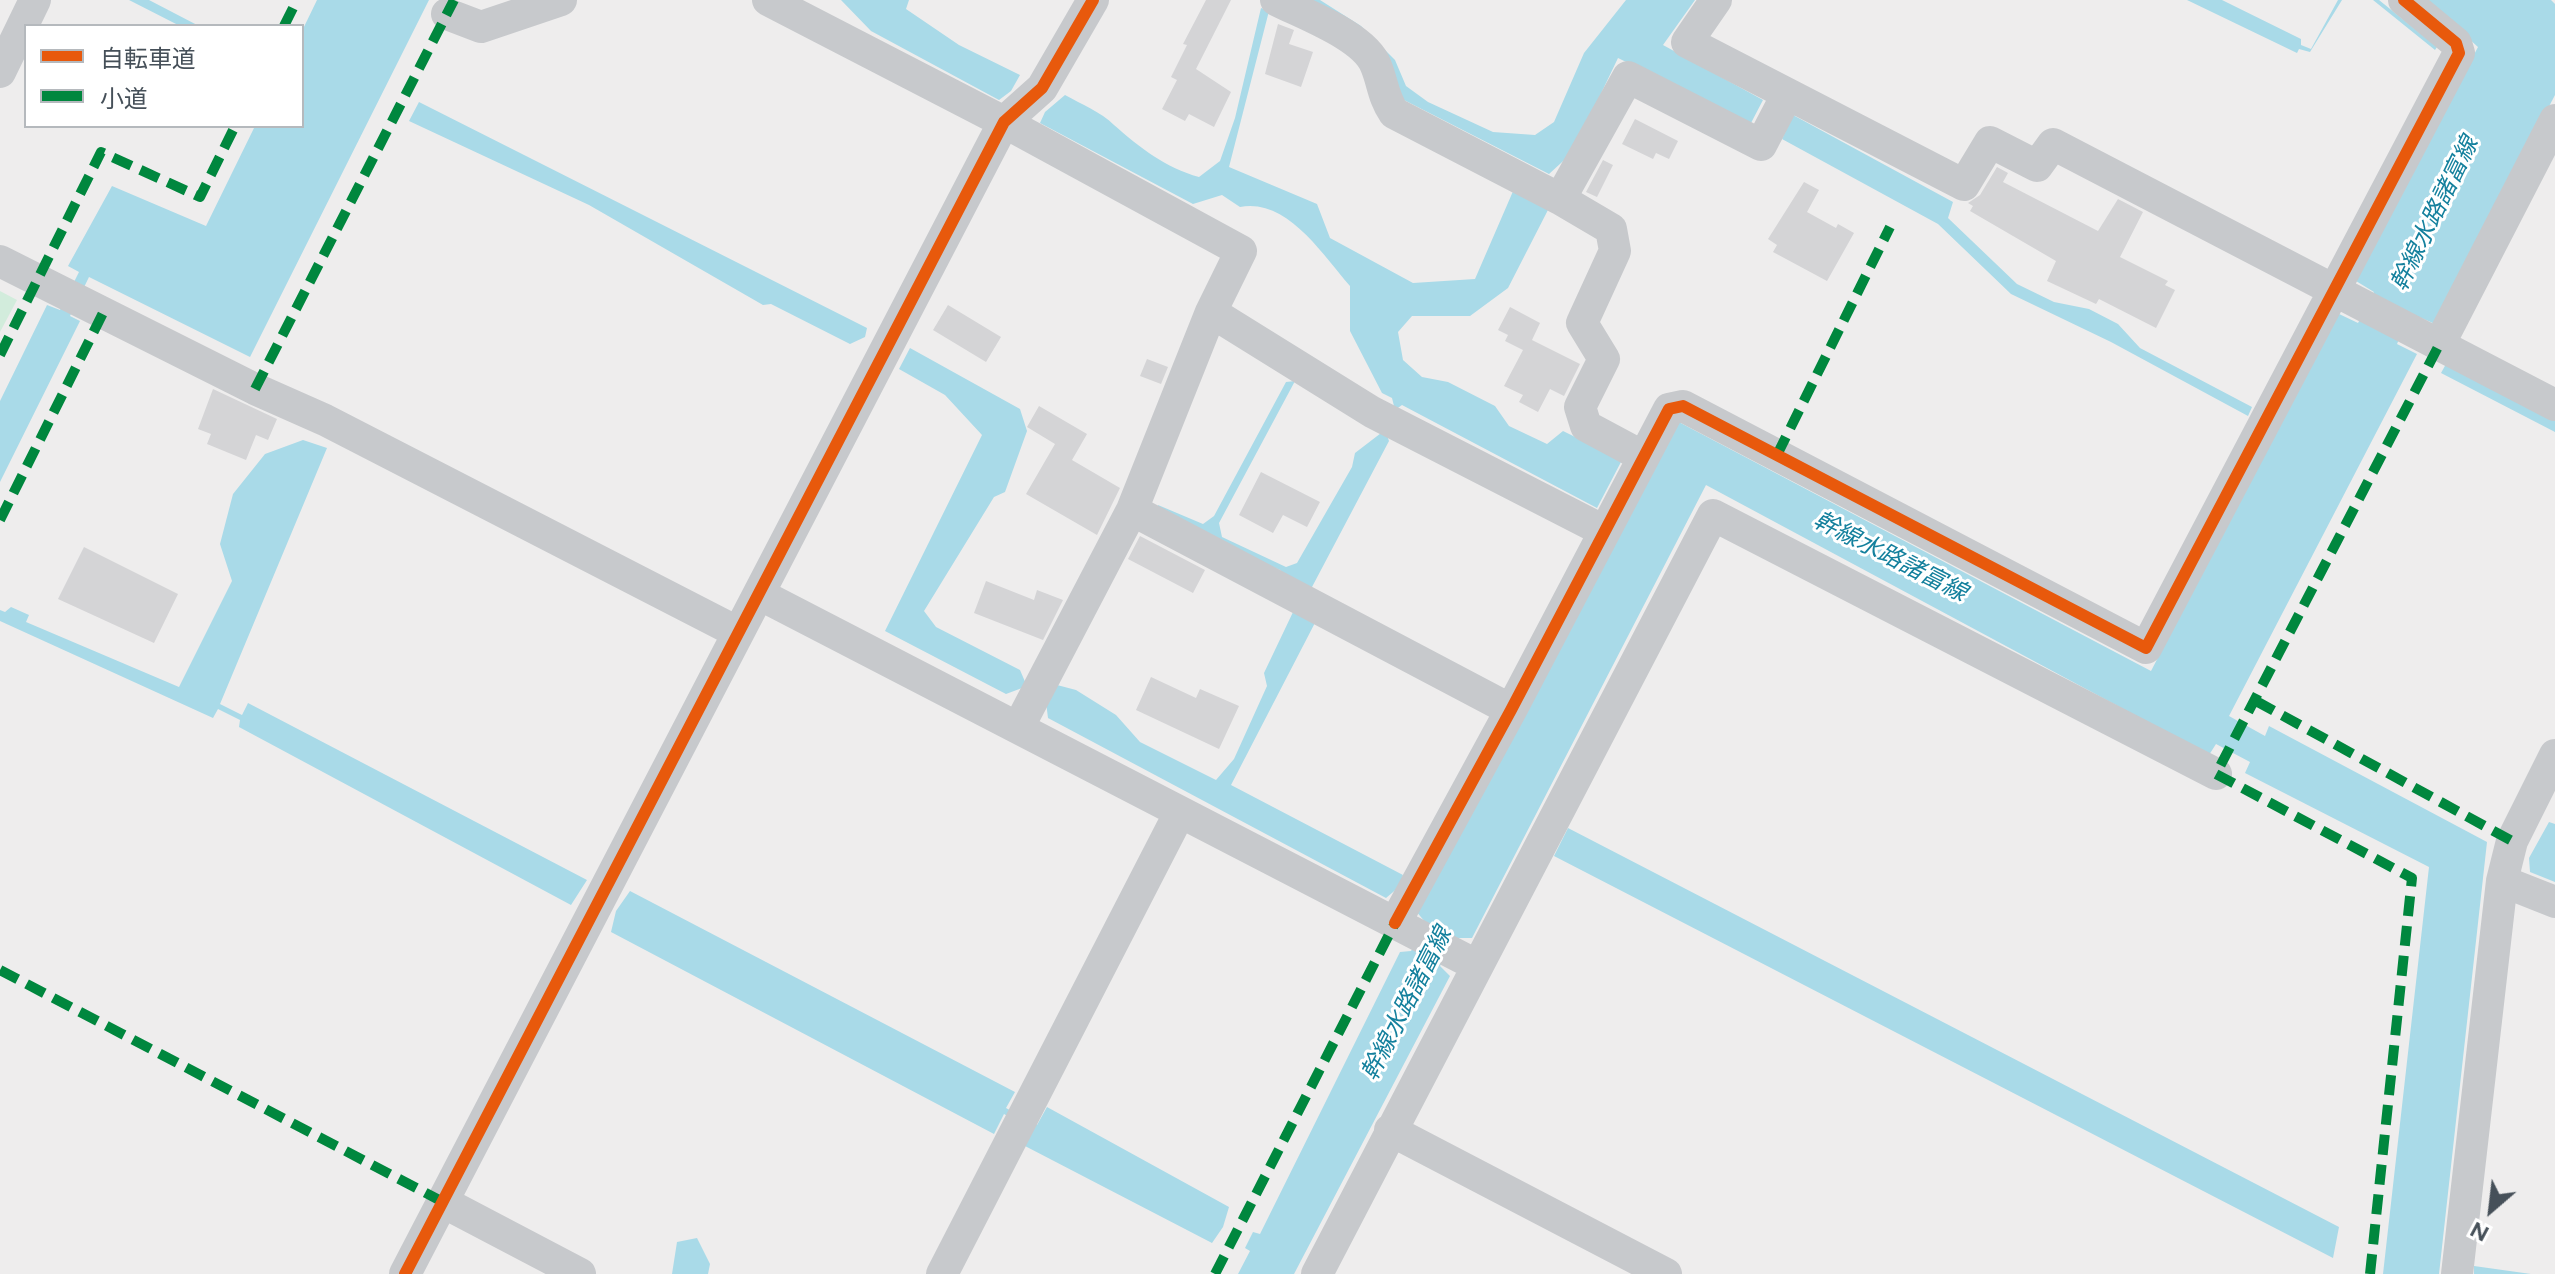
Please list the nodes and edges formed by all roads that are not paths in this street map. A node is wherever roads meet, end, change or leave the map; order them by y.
1 (35, 0) edge
2 (561, 0) edge
3 (768, 0) edge
4 (1093, 0) edge
5 (1276, 0) edge
6 (1716, 0) edge
7 (2404, 0) edge
8 (447, 14) dead end
9 (0, 72) edge
10 (1787, 95) junction
11 (2555, 120) edge
12 (1004, 122) junction
13 (1560, 199) junction
14 (0, 261) edge
15 (2347, 298) junction
16 (1211, 312) junction
17 (2439, 345) junction
18 (2555, 405) edge
19 (1642, 456) junction
20 (1132, 510) junction
21 (1604, 531) junction
22 (759, 594) junction
23 (737, 632) junction
24 (1511, 710) junction
25 (1018, 728) junction
26 (2555, 755) edge
27 (2216, 774) dead end
28 (1180, 812) junction
29 (2502, 881) junction
30 (2555, 902) edge
31 (1404, 928) junction
32 (1466, 960) junction
33 (1390, 1130) junction
34 (443, 1202) junction
35 (405, 1274) edge
36 (580, 1274) edge
37 (942, 1274) edge
38 (1317, 1274) edge
39 (1666, 1274) edge
40 (2457, 1274) edge

1 - 9 street
2 - 8 street
3 - 12 street
4 - 12 street
5 - 13 street
6 - 10 street
7 - 15 street
10 - 13 street
10 - 15 street
11 - 17 street
12 - 16 street
12 - 22 street
13 - 19 street
14 - 23 street
15 - 17 street
15 - 19 street
16 - 20 street
16 - 21 street
17 - 18 street
19 - 21 street
20 - 24 street
20 - 25 street
21 - 24 street
22 - 23 street
22 - 25 street
23 - 34 street
24 - 31 street
25 - 28 street
26 - 29 street
27 - 32 street
28 - 31 street
28 - 37 street
29 - 30 street
29 - 40 street
31 - 32 street
32 - 33 street
33 - 38 street
33 - 39 street
34 - 35 street
34 - 36 street

